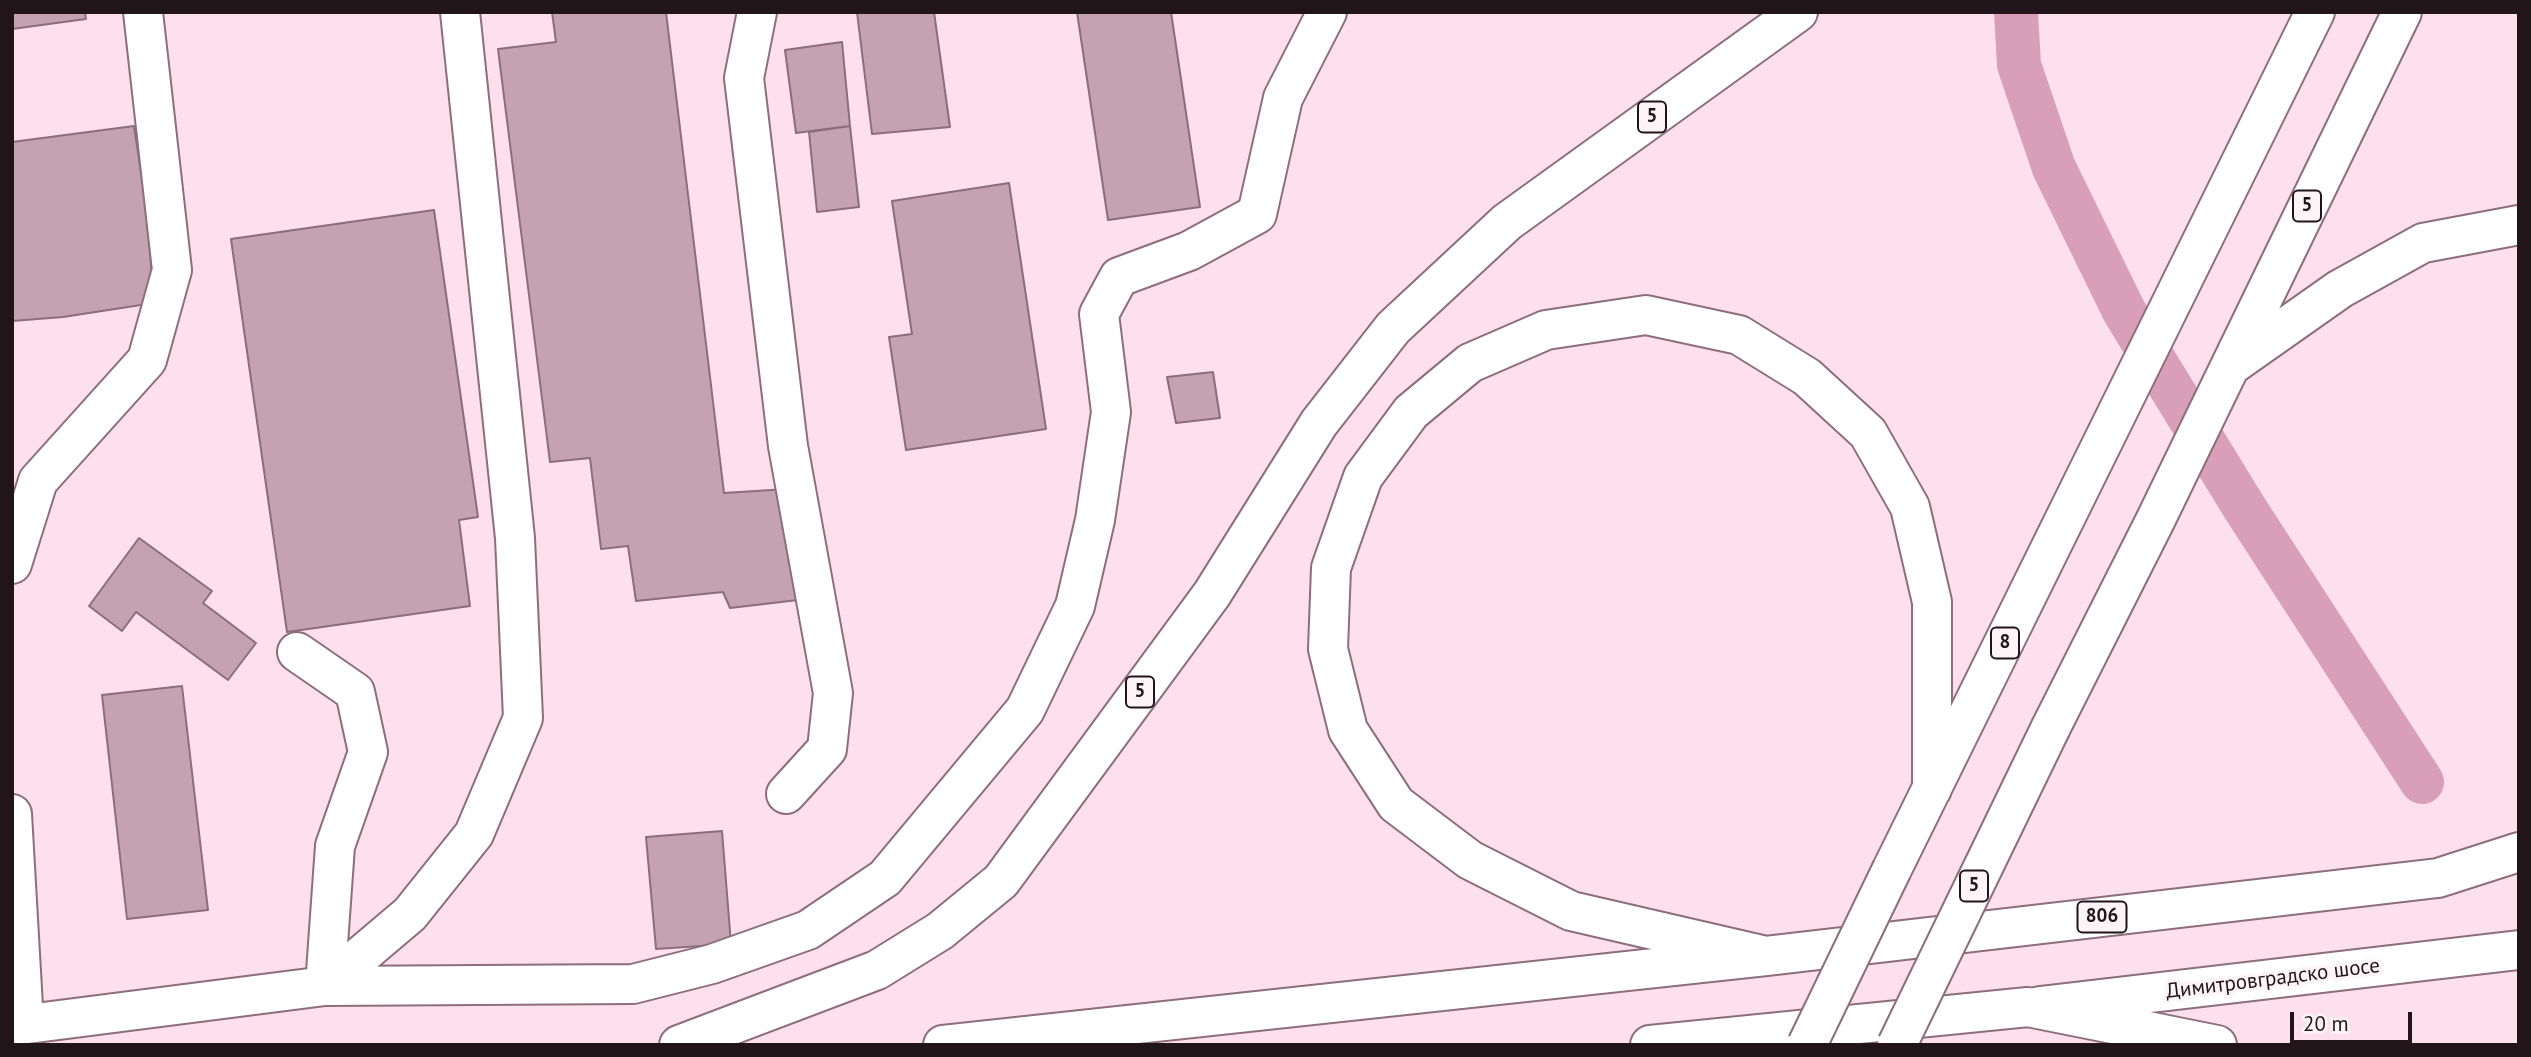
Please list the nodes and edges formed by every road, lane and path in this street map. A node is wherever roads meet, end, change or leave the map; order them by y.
1 (143, 12) edge
2 (460, 12) edge
3 (757, 12) edge
4 (1327, 12) edge
5 (1798, 12) edge
6 (2315, 12) edge
7 (2402, 12) edge
8 (2519, 225) edge
9 (2220, 385) junction
10 (12, 564) edge
11 (297, 652) dead end
12 (1933, 789) junction
13 (786, 794) dead end
14 (12, 814) edge
15 (2519, 852) edge
16 (2519, 869) edge
17 (2438, 878) junction
18 (2519, 950) edge
19 (1766, 956) junction
20 (325, 986) junction
21 (2028, 1007) junction
22 (18, 1025) edge
23 (679, 1045) edge
24 (943, 1045) edge
25 (1650, 1045) edge
26 (1807, 1045) edge
27 (1897, 1045) edge
28 (2217, 1045) edge

1 - 10 main road
2 - 20 main road
3 - 13 main road
4 - 20 main road
5 - 23 main road, 5
6 - 12 main road, 8
7 - 9 main road, 5
8 - 9 main road
9 - 27 main road, 5, bridge
11 - 20 main road
12 - 19 main road
12 - 26 main road, 8, bridge
14 - 22 main road
15 - 17 main road
16 - 17 main road, 806
17 - 19 main road, 806
18 - 21 main road, Димитровградско шосе
19 - 24 main road
20 - 22 main road
21 - 25 main road, Димитровградско шосе
21 - 28 main road

